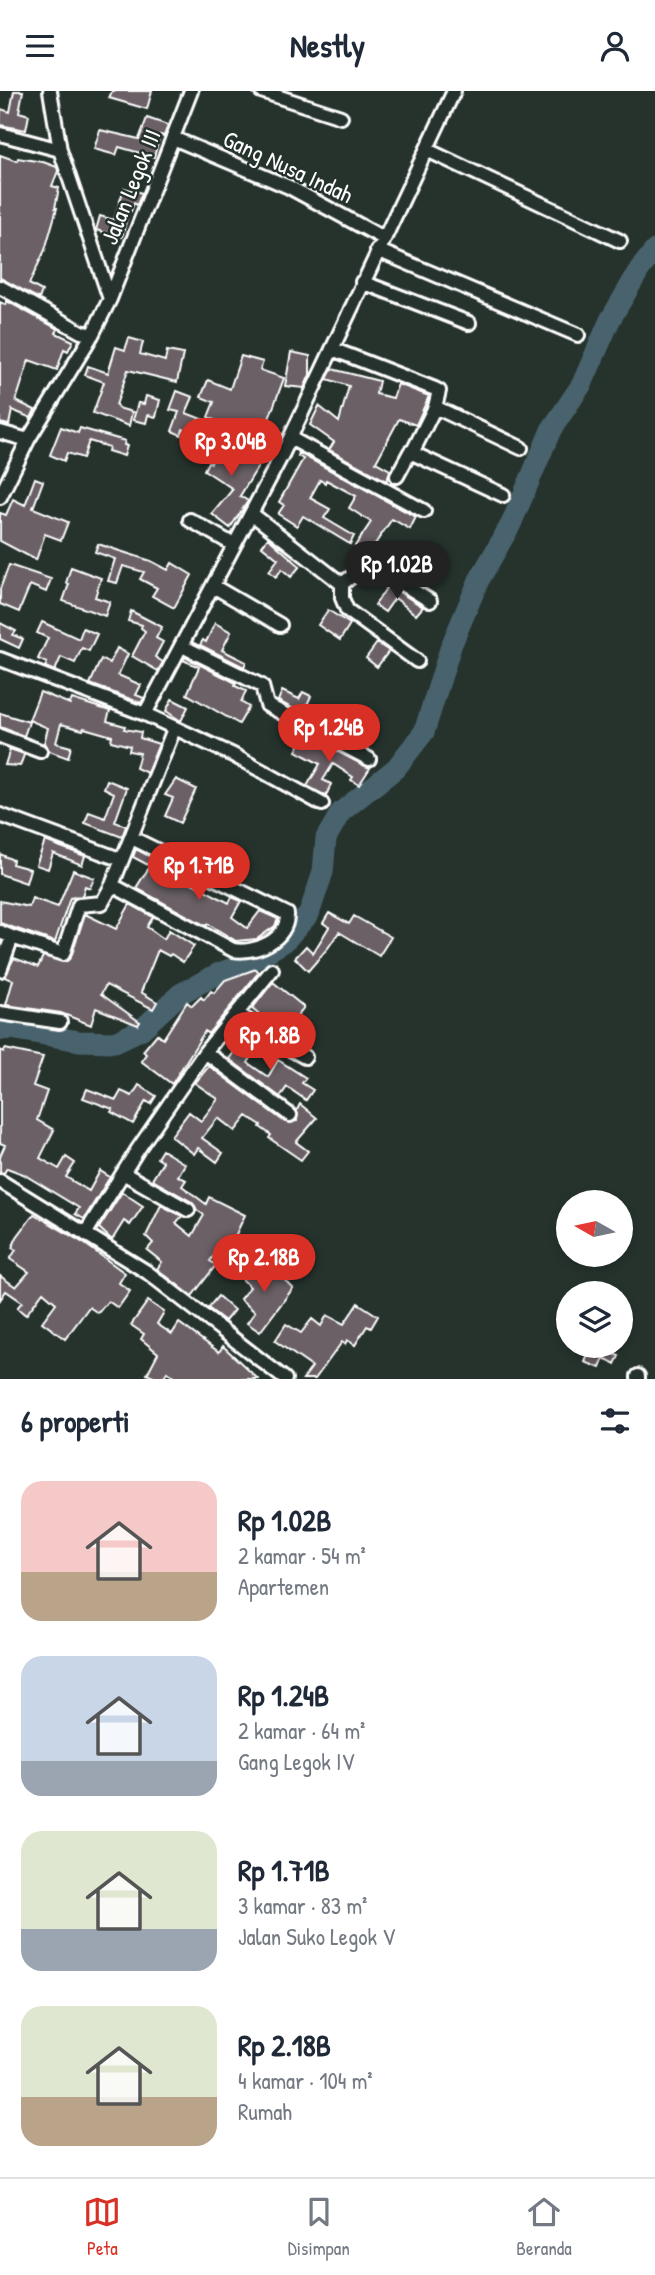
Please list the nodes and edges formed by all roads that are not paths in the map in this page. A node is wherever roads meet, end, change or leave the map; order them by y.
1 (41, 91) edge
2 (191, 91) edge
3 (261, 91) edge
4 (454, 91) edge
5 (51, 96) edge
6 (341, 117) dead end
7 (0, 134) edge
8 (173, 138) junction
9 (60, 150) junction
10 (428, 150) junction
11 (620, 241) dead end
12 (380, 244) junction
13 (362, 282) junction
14 (0, 287) edge
15 (110, 299) junction
16 (469, 323) dead end
17 (92, 335) junction
18 (578, 335) dead end
19 (332, 349) junction
20 (435, 407) junction
21 (233, 431) dead end
22 (0, 432) edge
23 (290, 438) junction
24 (28, 439) junction
25 (521, 448) dead end
26 (283, 453) junction
27 (412, 453) junction
28 (397, 476) dead end
29 (503, 495) dead end
30 (0, 497) edge
31 (424, 511) dead end
32 (252, 514) junction
33 (190, 520) dead end
34 (234, 545) junction
35 (342, 584) junction
36 (213, 586) junction
37 (430, 601) dead end
38 (280, 625) dead end
39 (182, 646) junction
40 (0, 659) edge
41 (417, 661) dead end
42 (145, 714) junction
43 (174, 729) junction
44 (0, 736) edge
45 (40, 751) dead end
46 (369, 759) dead end
47 (322, 804) dead end
48 (0, 815) edge
49 (132, 838) junction
50 (122, 860) junction
51 (112, 885) junction
52 (6, 935) edge
53 (0, 970) edge
54 (272, 970) dead end
55 (0, 1013) edge
56 (237, 1013) junction
57 (60, 1022) dead end
58 (205, 1052) junction
59 (305, 1057) dead end
60 (290, 1115) dead end
61 (123, 1173) junction
62 (0, 1181) edge
63 (188, 1210) dead end
64 (85, 1234) junction
65 (285, 1379) edge

1 - 5 street
2 - 8 street, Jalan Legok III
3 - 6 street
4 - 10 street
5 - 9 street
7 - 9 street
8 - 12 street, Gang Nusa Indah
8 - 15 street, Jalan Legok III
9 - 15 street
10 - 11 street
10 - 12 street
12 - 13 street
12 - 18 street, Gang Nusa Indah
13 - 16 street
13 - 19 street
14 - 17 street
15 - 17 street, Jalan Legok III
17 - 24 street, Jalan Legok III
19 - 20 street
19 - 23 street
20 - 25 street
20 - 27 street
21 - 26 street
22 - 24 street
23 - 26 street
23 - 31 street
24 - 30 street, Jalan Legok III
26 - 32 street
27 - 28 street
27 - 29 street
32 - 34 street
32 - 35 street
33 - 34 street
34 - 36 street
35 - 37 street
35 - 41 street
36 - 38 street
36 - 39 street
39 - 42 street
39 - 46 street
40 - 42 street
42 - 43 street
43 - 47 street
43 - 49 street
44 - 45 street
48 - 50 street
49 - 50 street
49 - 51 street
50 - 51 street
51 - 52 street
52 - 53 street
54 - 56 street
55 - 57 street
56 - 58 street
56 - 59 street
58 - 60 street
58 - 61 street
61 - 63 street
61 - 64 street
62 - 64 street
64 - 65 street

